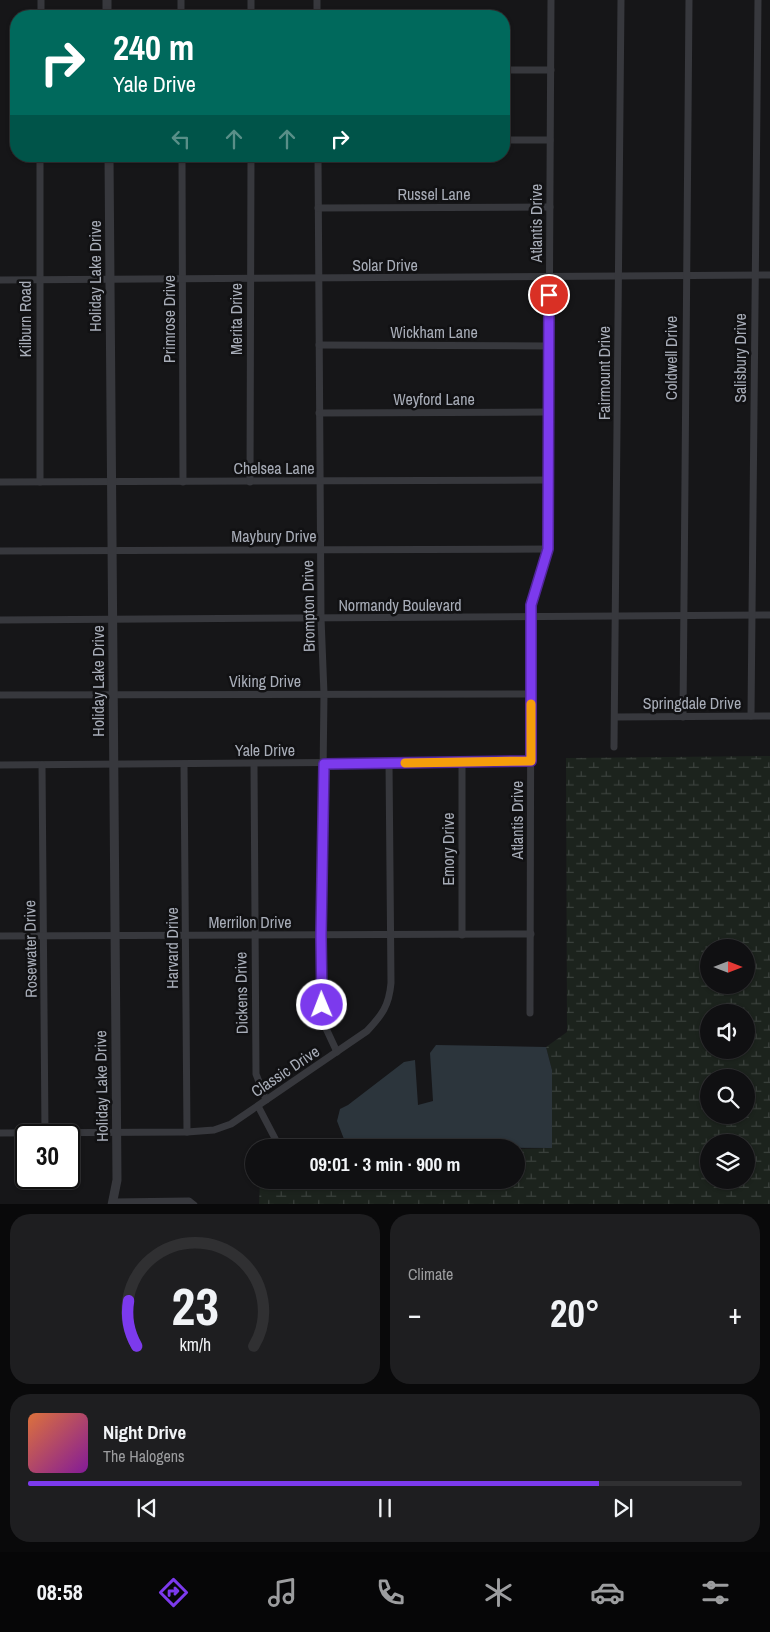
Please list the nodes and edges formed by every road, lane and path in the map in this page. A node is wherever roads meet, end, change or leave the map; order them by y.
1 (551, 0) edge
2 (621, 0) edge
3 (689, 0) edge
4 (758, 0) edge
5 (510, 70) edge
6 (551, 70) junction
7 (510, 140) edge
8 (550, 140) junction
9 (40, 162) edge
10 (109, 162) edge
11 (182, 162) edge
12 (250, 162) edge
13 (318, 162) edge
14 (550, 207) junction
15 (318, 208) junction
16 (686, 275) junction
17 (754, 275) junction
18 (770, 275) edge
19 (618, 276) junction
20 (549, 278) junction
21 (39, 279) junction
22 (110, 279) junction
23 (183, 279) junction
24 (250, 279) junction
25 (318, 279) junction
26 (0, 280) edge
27 (319, 345) junction
28 (549, 346) junction
29 (548, 412) junction
30 (319, 413) junction
31 (548, 480) junction
32 (0, 482) edge
33 (40, 482) junction
34 (111, 482) junction
35 (183, 482) junction
36 (250, 482) junction
37 (320, 482) junction
38 (548, 549) junction
39 (320, 550) junction
40 (0, 551) edge
41 (112, 551) junction
42 (752, 615) junction
43 (770, 615) edge
44 (616, 616) junction
45 (683, 616) junction
46 (321, 618) junction
47 (531, 618) junction
48 (112, 619) junction
49 (0, 620) edge
50 (324, 694) junction
51 (531, 694) junction
52 (0, 695) edge
53 (113, 695) junction
54 (615, 716) junction
55 (683, 716) junction
56 (752, 716) junction
57 (770, 716) edge
58 (614, 746) dead end
59 (531, 761) junction
60 (462, 762) junction
61 (389, 763) junction
62 (184, 764) junction
63 (254, 764) junction
64 (324, 764) junction
65 (42, 765) junction
66 (113, 765) junction
67 (0, 766) edge
68 (531, 934) junction
69 (390, 935) junction
70 (462, 935) junction
71 (0, 936) edge
72 (44, 936) junction
73 (115, 936) junction
74 (186, 936) junction
75 (254, 936) junction
76 (321, 936) junction
77 (530, 1013) dead end
78 (337, 1052) junction
79 (266, 1100) junction
80 (258, 1106) junction
81 (45, 1124) edge
82 (116, 1132) junction
83 (187, 1132) junction
84 (0, 1133) edge
85 (15, 1133) edge
86 (80, 1133) edge
87 (275, 1139) edge
88 (112, 1203) edge
89 (194, 1204) edge

1 - 6 street, Atlantis Drive
2 - 19 street, Fairmount Drive
3 - 16 street, Coldwell Drive
4 - 17 street, Salisbury Drive
5 - 6 street
6 - 8 street, Atlantis Drive
7 - 8 street
8 - 14 street, Atlantis Drive
9 - 21 street, Kilburn Road
10 - 22 street, Holiday Lake Drive
11 - 23 street, Primrose Drive
12 - 24 street, Merita Drive
13 - 15 street, Brompton Drive
14 - 15 street, Russel Lane
14 - 20 street, Atlantis Drive
15 - 25 street, Brompton Drive
16 - 17 street, Solar Drive
16 - 19 street, Solar Drive
16 - 45 street, Coldwell Drive
17 - 18 street, Solar Drive
17 - 42 street, Salisbury Drive
19 - 20 street, Solar Drive
19 - 44 street, Fairmount Drive
20 - 25 street, Solar Drive
20 - 28 street, Atlantis Drive
21 - 22 street, Solar Drive
21 - 26 street, Solar Drive
21 - 33 street, Kilburn Road
22 - 23 street, Solar Drive
22 - 34 street, Holiday Lake Drive
23 - 24 street, Solar Drive
23 - 35 street, Primrose Drive
24 - 25 street, Solar Drive
24 - 36 street, Merita Drive
25 - 27 street, Brompton Drive
27 - 28 street, Wickham Lane
27 - 30 street, Brompton Drive
28 - 29 street, Atlantis Drive
29 - 30 street, Weyford Lane
29 - 31 street, Atlantis Drive
30 - 37 street, Brompton Drive
31 - 37 street, Chelsea Lane
31 - 38 street, Atlantis Drive
32 - 33 street, Chelsea Lane
33 - 34 street, Chelsea Lane
34 - 35 street, Chelsea Lane
34 - 41 street, Holiday Lake Drive
35 - 36 street, Chelsea Lane
36 - 37 street, Chelsea Lane
37 - 39 street, Brompton Drive
38 - 39 street, Maybury Drive
38 - 47 street, Atlantis Drive
39 - 41 street, Maybury Drive
39 - 46 street, Brompton Drive
40 - 41 street, Maybury Drive
41 - 48 street, Holiday Lake Drive
42 - 43 street, Normandy Boulevard
42 - 45 street, Normandy Boulevard
42 - 56 street, Salisbury Drive
44 - 45 street, Normandy Boulevard
44 - 47 street, Normandy Boulevard
44 - 54 street, Fairmount Drive
45 - 55 street, Coldwell Drive
46 - 47 street, Normandy Boulevard
46 - 48 street, Normandy Boulevard
46 - 50 street, Brompton Drive
47 - 51 street, Atlantis Drive
48 - 49 street, Normandy Boulevard
48 - 53 street, Holiday Lake Drive
50 - 51 street, Viking Drive
50 - 53 street, Viking Drive
50 - 64 street, Brompton Drive
51 - 59 street, Atlantis Drive
52 - 53 street, Viking Drive
53 - 66 street, Holiday Lake Drive
54 - 55 street, Springdale Drive
54 - 58 street, Fairmount Drive
55 - 56 street, Springdale Drive
56 - 57 street, Springdale Drive
59 - 60 street, Yale Drive
59 - 68 street, Atlantis Drive
60 - 61 street, Yale Drive
60 - 70 street, Emory Drive
61 - 64 street, Yale Drive
61 - 69 street, Classic Drive
62 - 63 street, Yale Drive
62 - 66 street, Yale Drive
62 - 74 street, Harvard Drive
63 - 64 street, Yale Drive
63 - 75 street, Dickens Drive
64 - 76 street, Brompton Drive
65 - 66 street, Yale Drive
65 - 67 street, Yale Drive
65 - 72 street, Rosewater Drive
66 - 73 street, Holiday Lake Drive
68 - 70 street, Merrilon Drive
68 - 77 street, Atlantis Drive
69 - 70 street, Merrilon Drive
69 - 76 street, Merrilon Drive
69 - 78 street, Classic Drive
71 - 72 street, Merrilon Drive
72 - 73 street, Merrilon Drive
72 - 81 street, Rosewater Drive
73 - 74 street, Merrilon Drive
73 - 82 street, Holiday Lake Drive
74 - 75 street, Merrilon Drive
74 - 83 street, Harvard Drive
75 - 76 street, Merrilon Drive
75 - 79 street, Dickens Drive
76 - 78 street, Brompton Drive
78 - 79 street, Classic Drive
79 - 80 street, Classic Drive
80 - 83 street, Classic Drive
80 - 87 street
82 - 83 street, Classic Drive
82 - 86 street, Classic Drive
82 - 88 street, Holiday Lake Drive
84 - 85 street, Classic Drive
88 - 89 street

